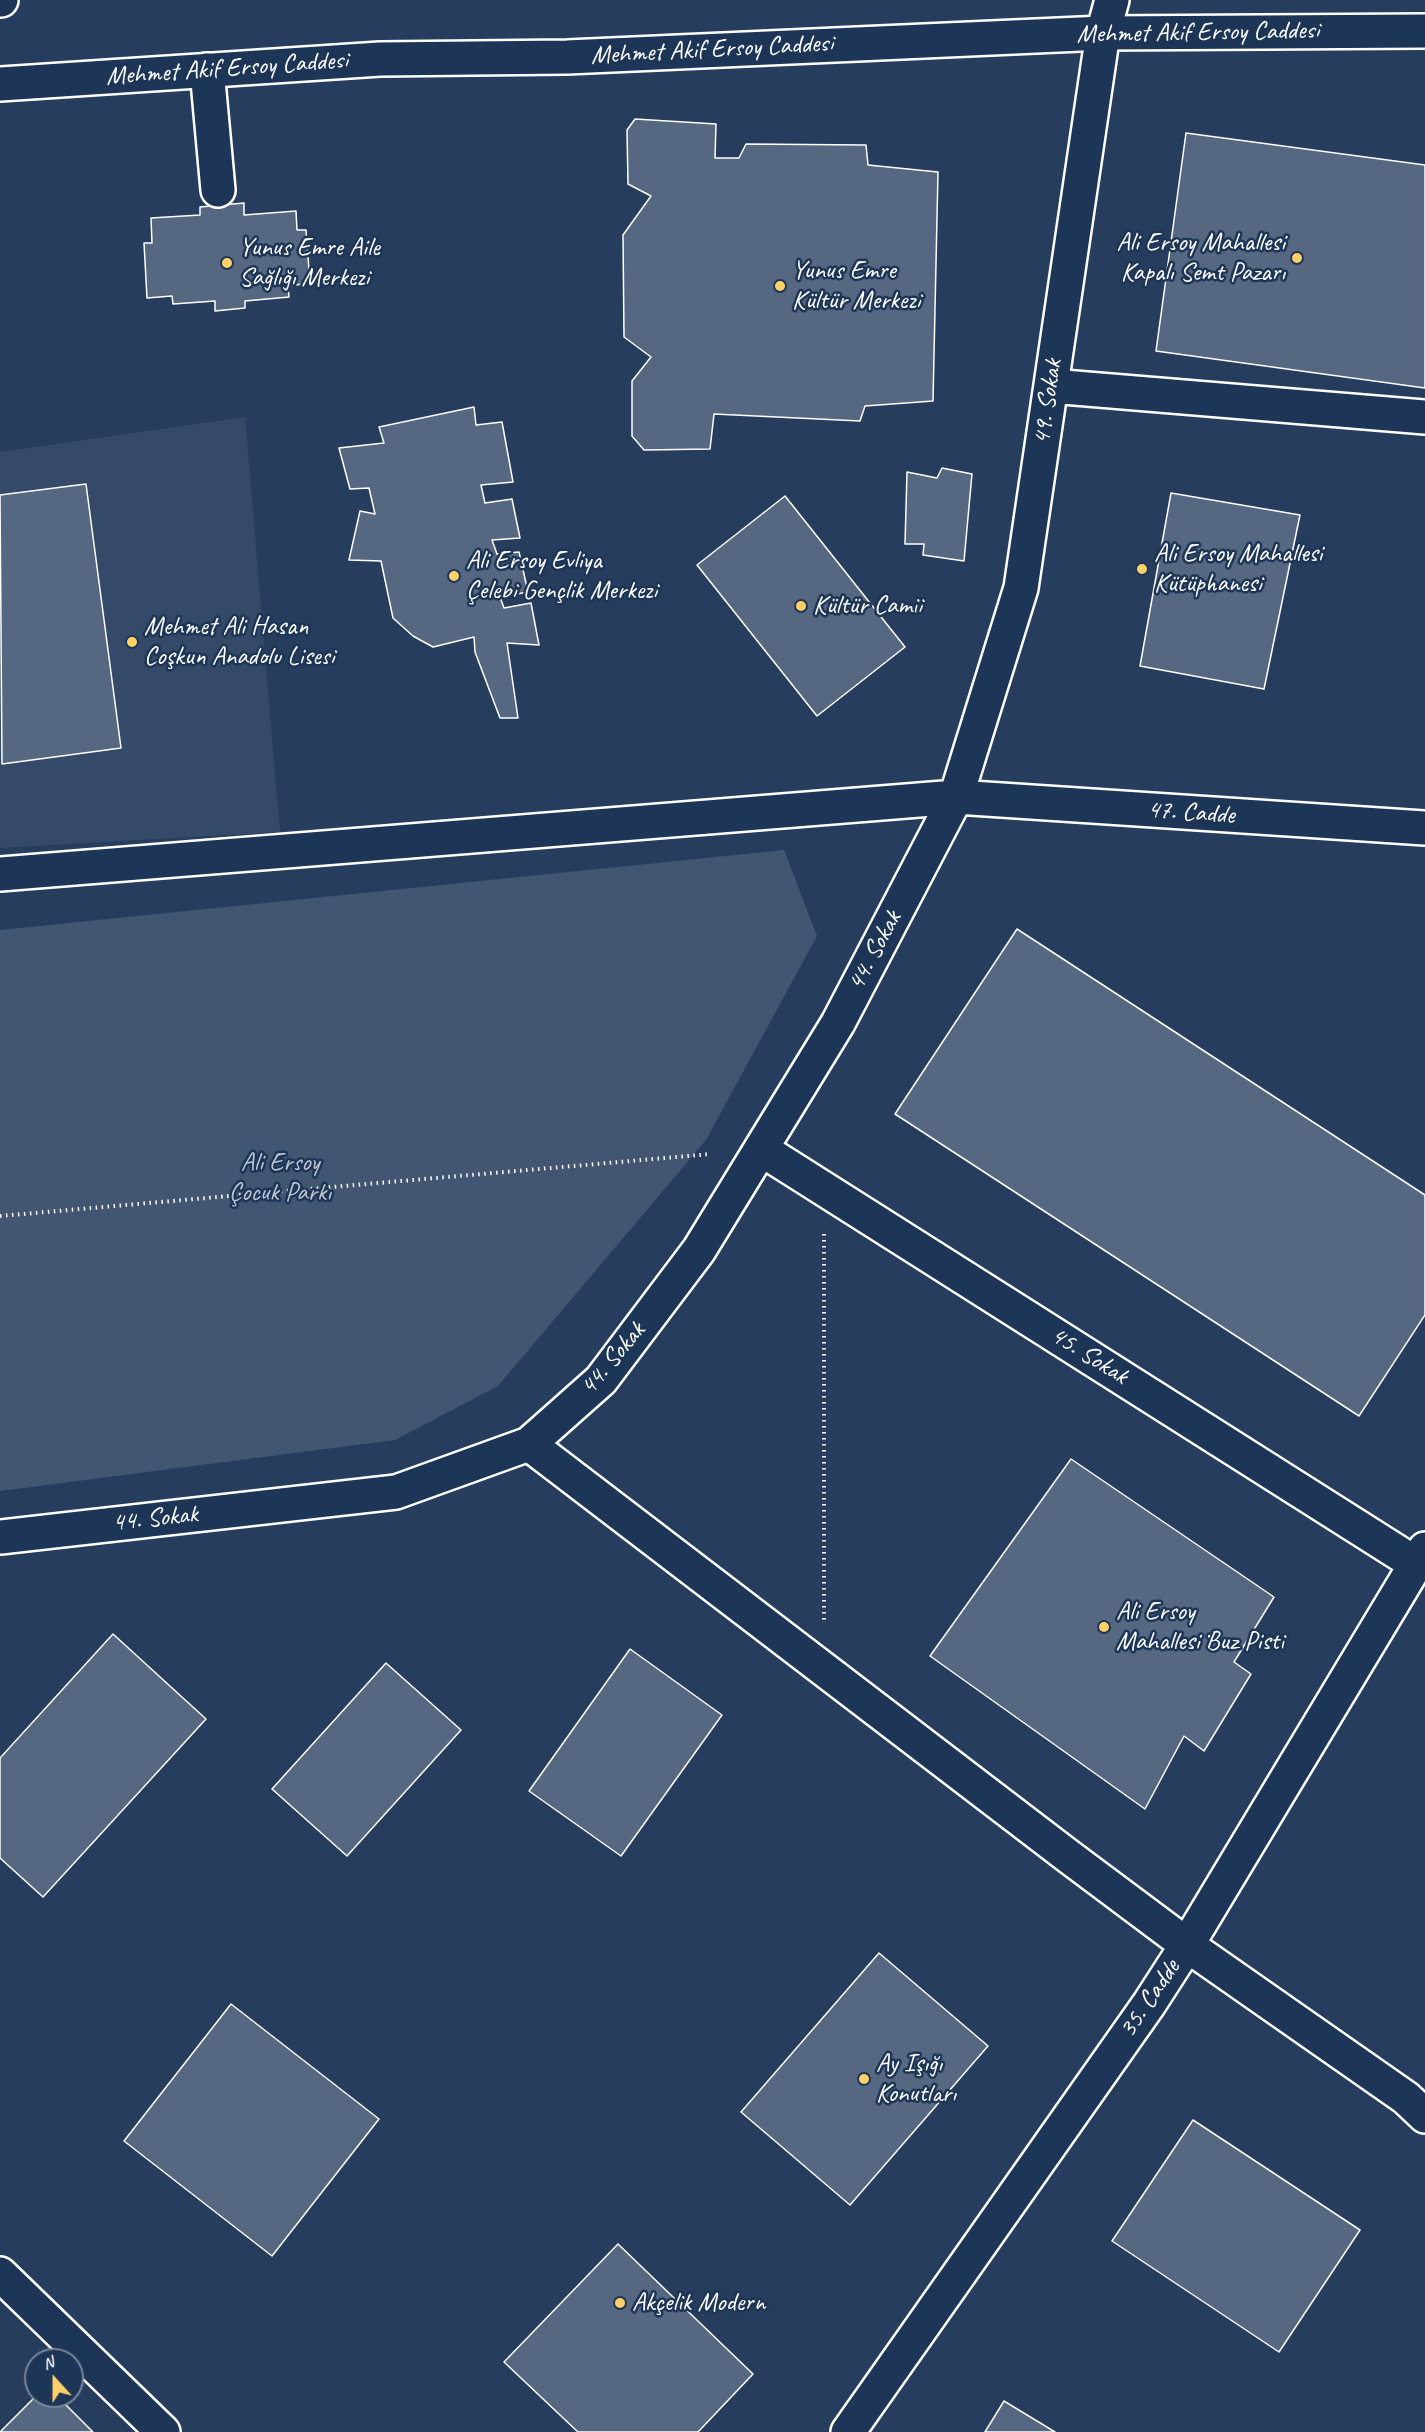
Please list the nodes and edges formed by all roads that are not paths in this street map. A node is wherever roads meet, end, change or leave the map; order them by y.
1 (1112, 0) edge
2 (1425, 31) edge
3 (1103, 33) junction
4 (207, 70) junction
5 (0, 84) edge
6 (218, 190) dead end
7 (1051, 386) junction
8 (1425, 417) edge
9 (956, 797) junction
10 (1425, 828) edge
11 (0, 874) edge
12 (761, 1149) junction
13 (529, 1444) junction
14 (0, 1537) edge
15 (1420, 1556) edge
16 (1187, 1944) junction
17 (1425, 2116) edge
18 (0, 2274) edge
19 (163, 2432) edge
20 (848, 2432) edge

1 - 3 street, 49. Sokak
2 - 3 street, Mehmet Akif Ersoy Caddesi
3 - 4 street, Mehmet Akif Ersoy Caddesi
3 - 7 street, 49. Sokak
4 - 5 street, Mehmet Akif Ersoy Caddesi
4 - 6 street
7 - 8 street
7 - 9 street, 49. Sokak
9 - 10 street, 47. Cadde
9 - 11 street, 47. Cadde
9 - 12 street, 44. Sokak
12 - 13 street, 44. Sokak
12 - 15 street, 45. Sokak
13 - 14 street, 44. Sokak
13 - 16 street
15 - 16 street, 35. Cadde
16 - 17 street
16 - 20 street, 35. Cadde
18 - 19 street

